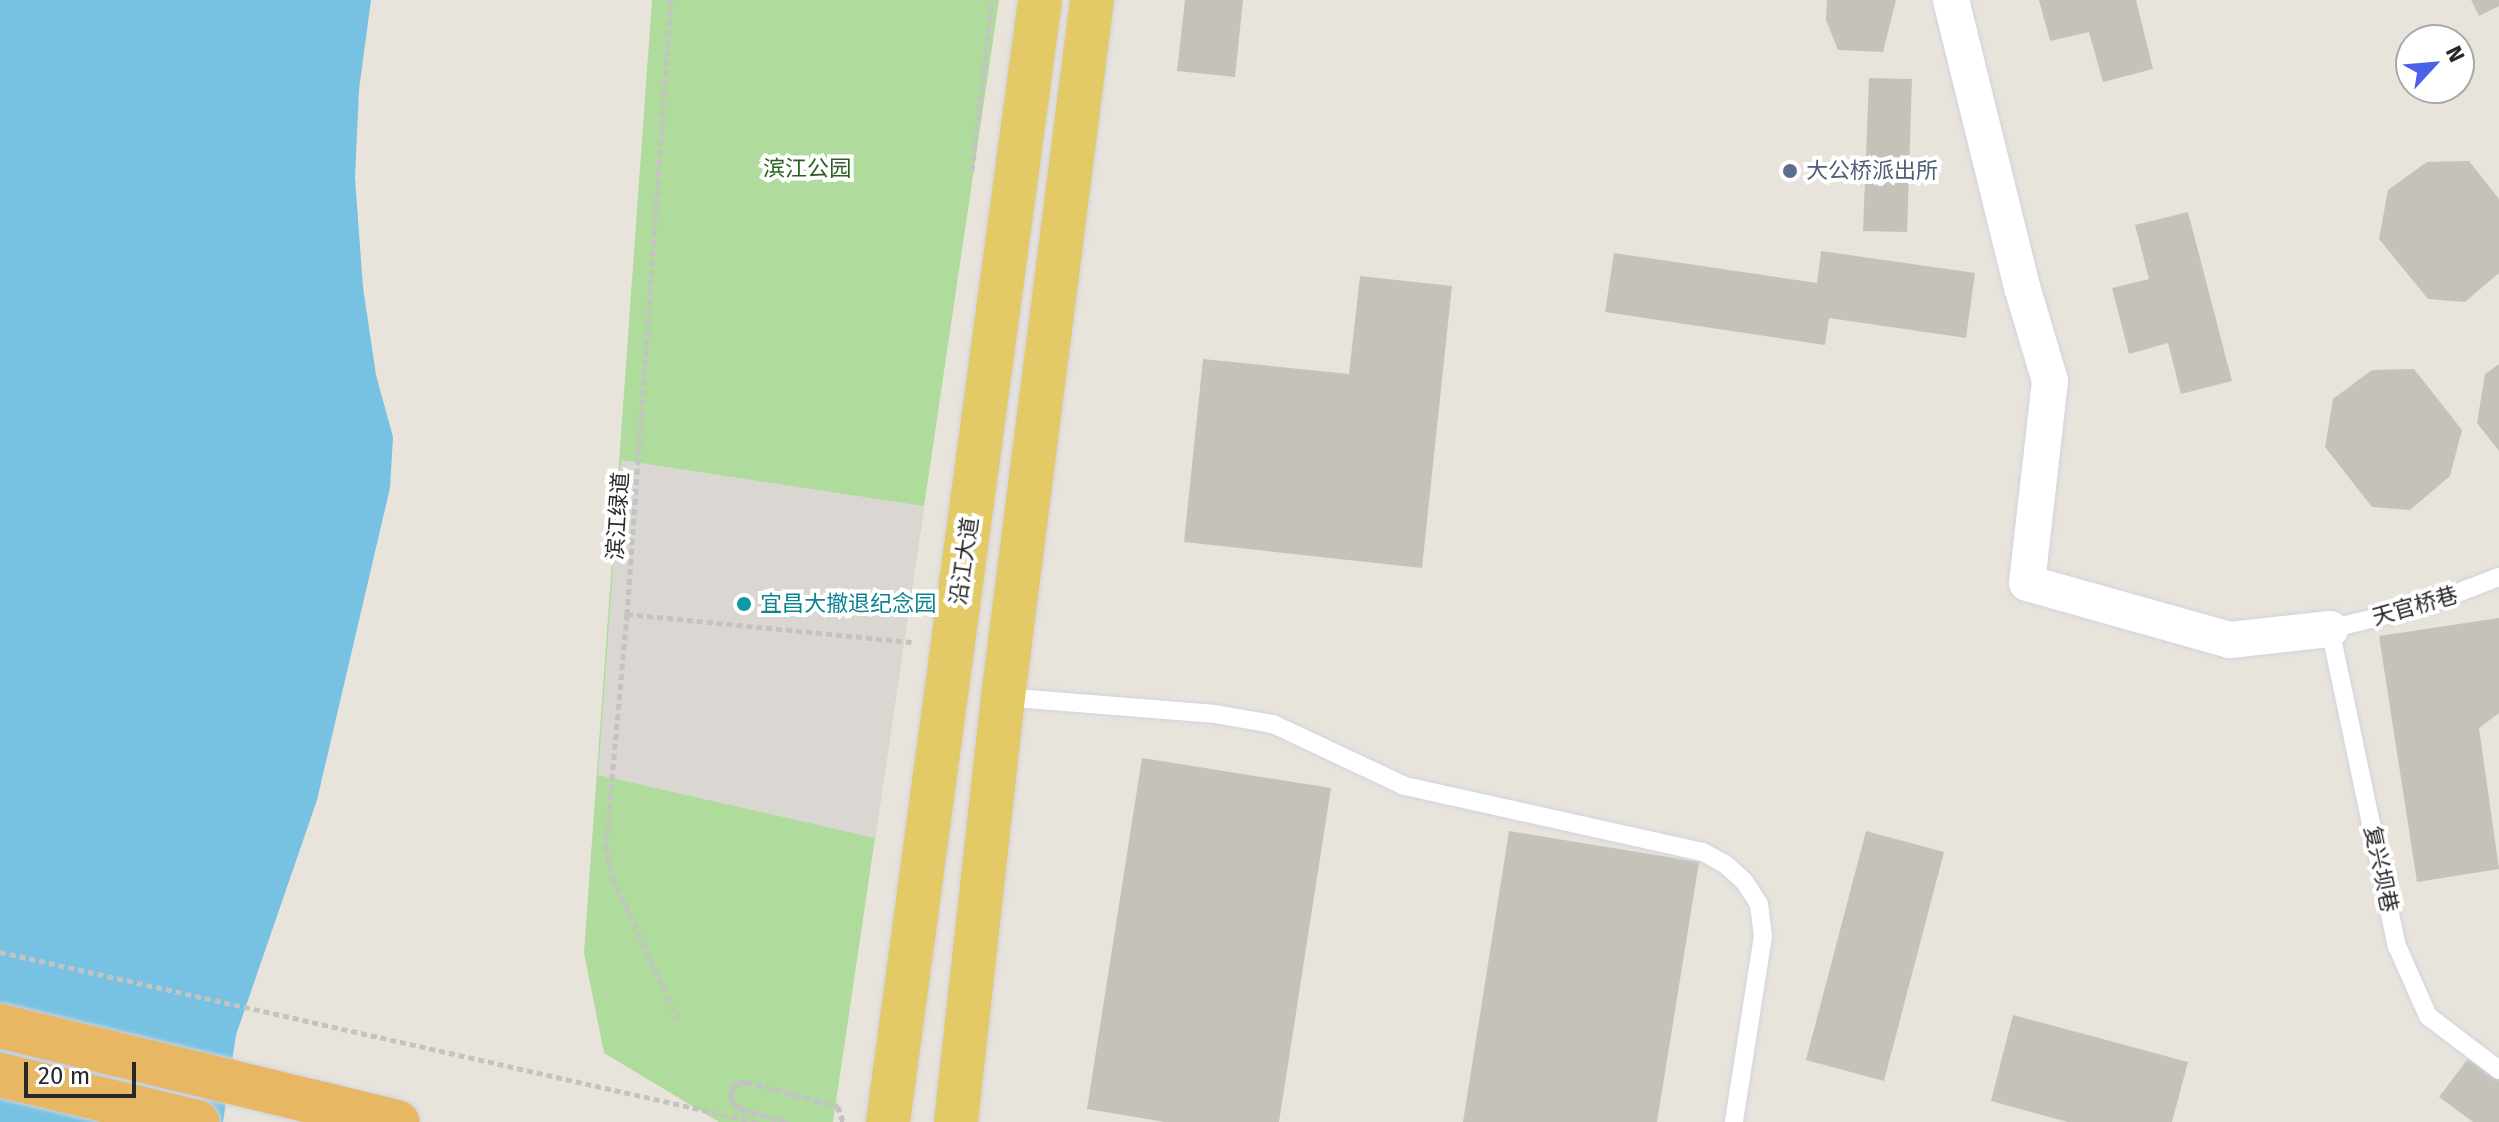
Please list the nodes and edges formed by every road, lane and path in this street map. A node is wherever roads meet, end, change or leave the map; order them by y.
1 (671, 0) edge
2 (1040, 0) edge
3 (1092, 0) edge
4 (1951, 0) edge
5 (2499, 577) edge
6 (627, 614) junction
7 (2330, 629) junction
8 (917, 643) dead end
9 (1003, 697) junction
10 (0, 952) edge
11 (678, 1019) dead end
12 (0, 1026) edge
13 (2499, 1070) edge
14 (0, 1075) edge
15 (197, 1122) edge
16 (398, 1122) edge
17 (757, 1122) edge
18 (789, 1122) edge
19 (844, 1122) edge
20 (888, 1122) edge
21 (956, 1122) edge
22 (1734, 1122) edge

1 - 6 path, 滨江绿道
2 - 20 main road, 沿江大道
3 - 9 main road
4 - 7 street
5 - 7 lane, 天官桥巷
6 - 8 path
6 - 11 path, 滨江绿道
7 - 13 lane, 复兴坝巷
9 - 21 main road
9 - 22 lane
10 - 17 path
12 - 16 highway
14 - 15 highway
18 - 19 path, bridge
18 - 19 path, bridge

